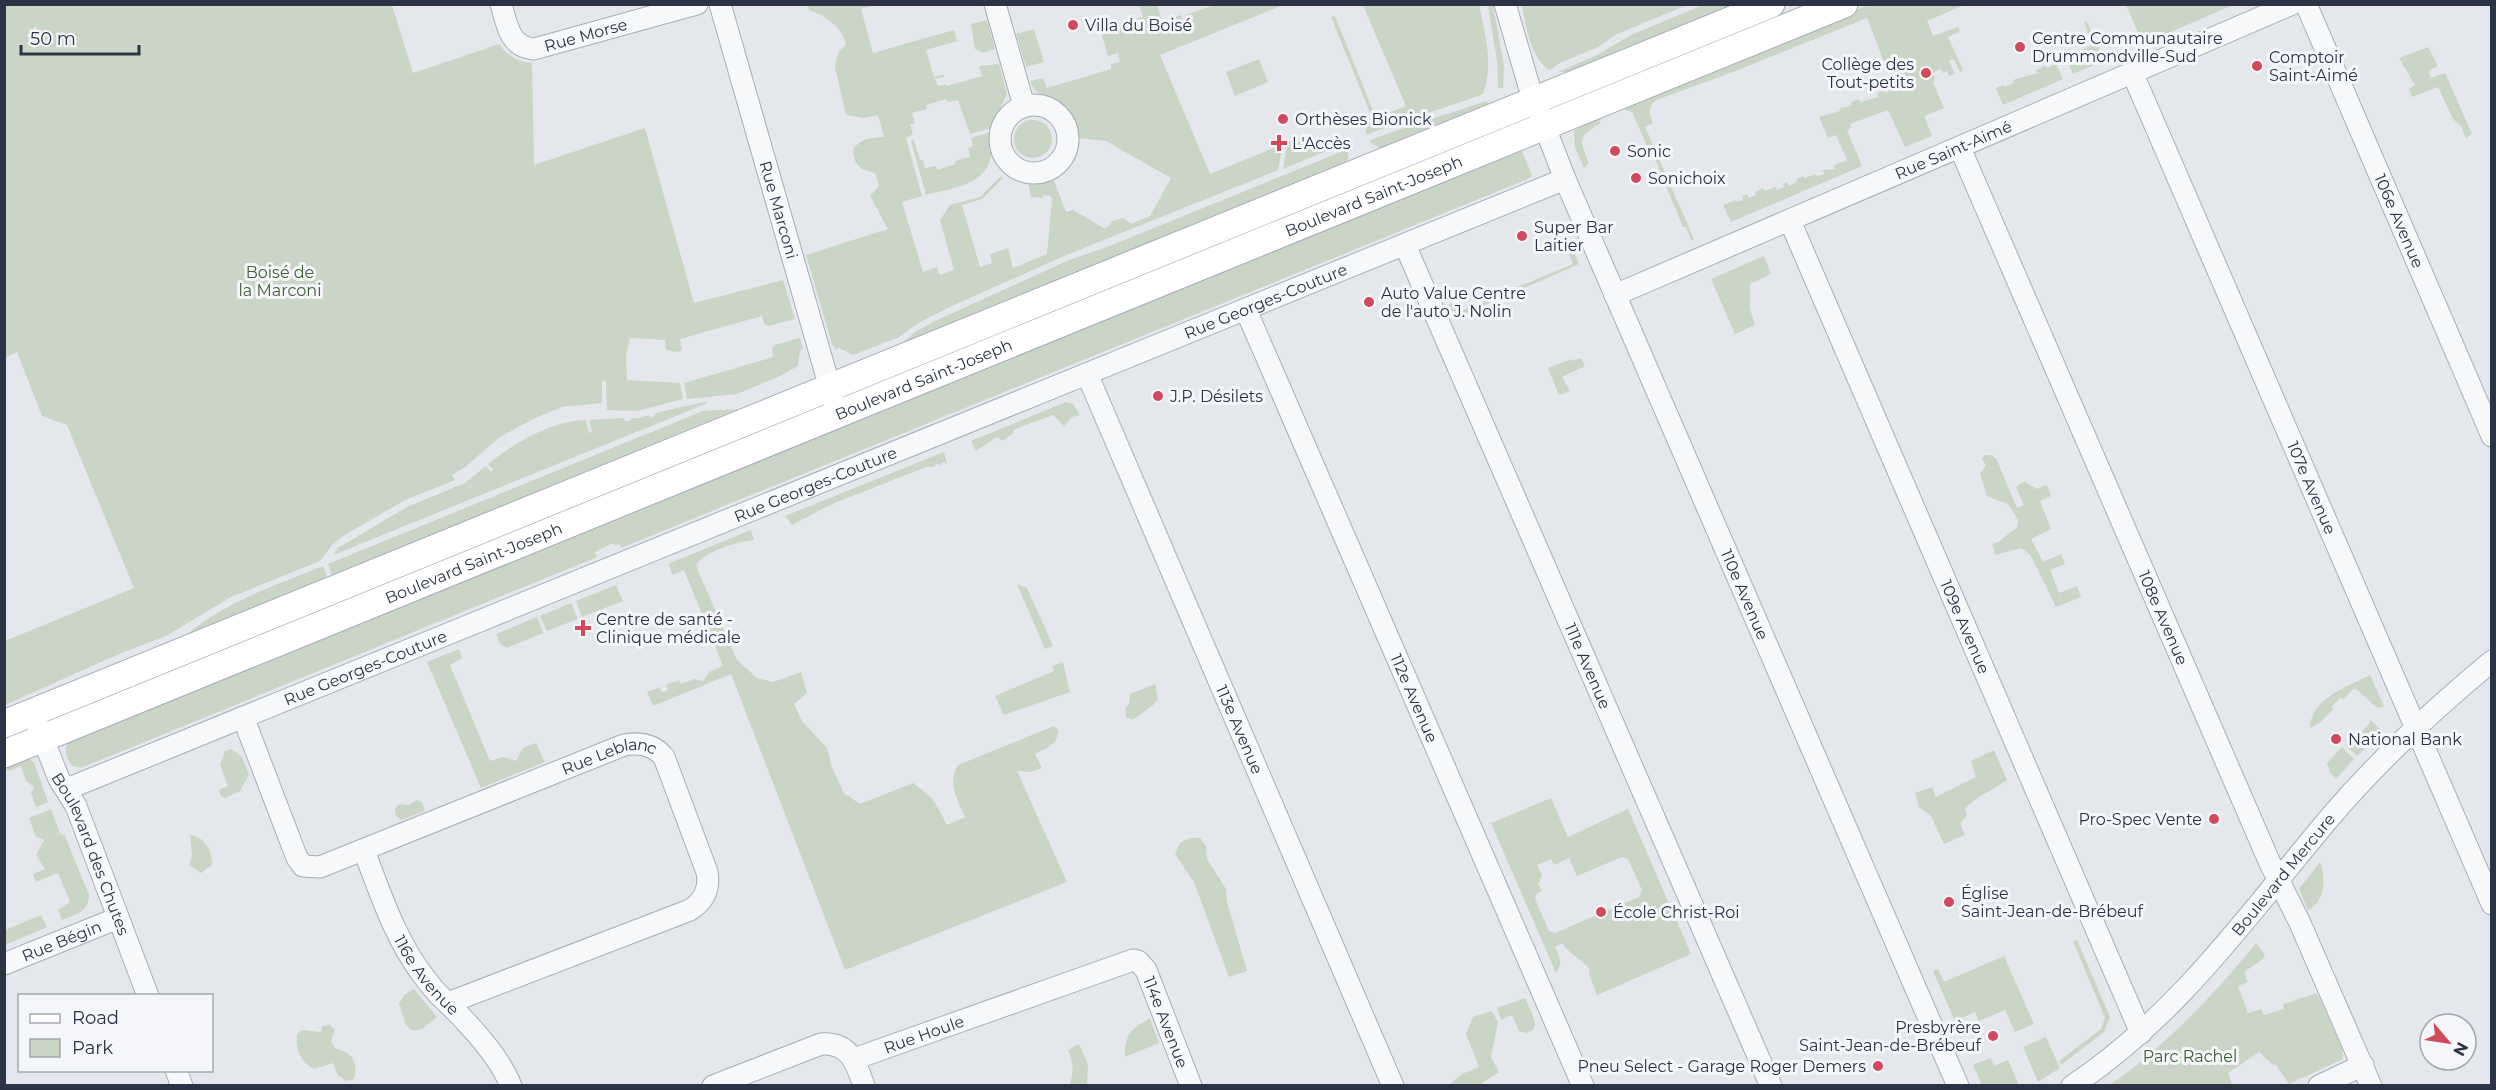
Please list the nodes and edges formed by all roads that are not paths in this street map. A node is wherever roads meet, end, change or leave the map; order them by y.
1 (501, 4) edge
2 (697, 4) edge
3 (720, 4) edge
4 (995, 4) edge
5 (1505, 4) edge
6 (1771, 4) edge
7 (1844, 4) edge
8 (2292, 4) edge
9 (2306, 4) edge
10 (2132, 72) junction
11 (1534, 101) junction
12 (1024, 106) dead end
13 (1544, 127) junction
14 (1960, 148) junction
15 (1565, 179) junction
16 (1790, 222) junction
17 (1406, 245) junction
18 (1615, 295) junction
19 (1246, 310) junction
20 (1088, 375) junction
21 (830, 388) junction
22 (838, 414) junction
23 (2492, 436) edge
24 (2492, 661) edge
25 (33, 712) junction
26 (243, 717) junction
27 (4, 724) edge
28 (2415, 727) junction
29 (43, 738) junction
30 (4, 754) edge
31 (67, 789) junction
32 (364, 850) junction
33 (2279, 881) junction
34 (2492, 904) edge
35 (118, 918) junction
36 (1138, 961) joint
37 (4, 964) edge
38 (147, 994) edge
39 (448, 1003) junction
40 (2141, 1033) junction
41 (854, 1059) junction
42 (2363, 1065) junction
43 (176, 1072) edge
44 (182, 1086) edge
45 (511, 1086) edge
46 (713, 1086) edge
47 (864, 1086) edge
48 (1191, 1086) edge
49 (1393, 1086) edge
50 (1583, 1086) edge
51 (1770, 1086) edge
52 (1958, 1086) edge
53 (2072, 1086) edge
54 (2319, 1086) edge
55 (2372, 1086) edge

1 - 2 street, Rue Morse
3 - 21 street, Rue Marconi
4 - 12 street
5 - 11 street, 110e Avenue
6 - 11 main road, Boulevard Saint-Joseph
7 - 13 main road, Boulevard Saint-Joseph
8 - 10 street, Rue Saint-Aimé
9 - 23 street, 106e Avenue
10 - 14 street, Rue Saint-Aimé
10 - 28 street, 107e Avenue
11 - 13 street, 110e Avenue
11 - 21 main road, Boulevard Saint-Joseph
13 - 15 street, 110e Avenue
13 - 22 main road, Boulevard Saint-Joseph
14 - 16 street, Rue Saint-Aimé
14 - 33 street, 108e Avenue
15 - 17 street, Rue Georges-Couture
15 - 18 street, 110e Avenue
16 - 18 street, Rue Saint-Aimé
16 - 40 street, 109e Avenue
17 - 19 street, Rue Georges-Couture
17 - 51 street, 111e Avenue
18 - 52 street, 110e Avenue
19 - 20 street, Rue Georges-Couture
19 - 50 street, 112e Avenue
20 - 26 street, Rue Georges-Couture
20 - 49 street, 113e Avenue
21 - 22 street, Rue Marconi
21 - 25 main road, Boulevard Saint-Joseph
22 - 29 main road, Boulevard Saint-Joseph
24 - 28 street, Boulevard Mercure
25 - 27 main road, Boulevard Saint-Joseph
25 - 29 street, Boulevard des Chutes
26 - 31 street, Rue Georges-Couture
26 - 32 street, Rue Leblanc
28 - 33 street, Boulevard Mercure
28 - 34 street, 107e Avenue
29 - 30 main road, Boulevard Saint-Joseph
29 - 31 street, Boulevard des Chutes
31 - 35 street, Boulevard des Chutes
32 - 39 street, 116e Avenue
32 - 39 street, Rue Leblanc
33 - 40 street, Boulevard Mercure
33 - 42 street, 108e Avenue
35 - 37 street, Rue Bégin
35 - 38 street, Boulevard des Chutes
36 - 41 street, Rue Houle
36 - 48 street, 114e Avenue
39 - 45 street, 116e Avenue
40 - 53 street, Boulevard Mercure
41 - 46 street
41 - 47 street
42 - 54 street
42 - 55 street, 108e Avenue
43 - 44 street

